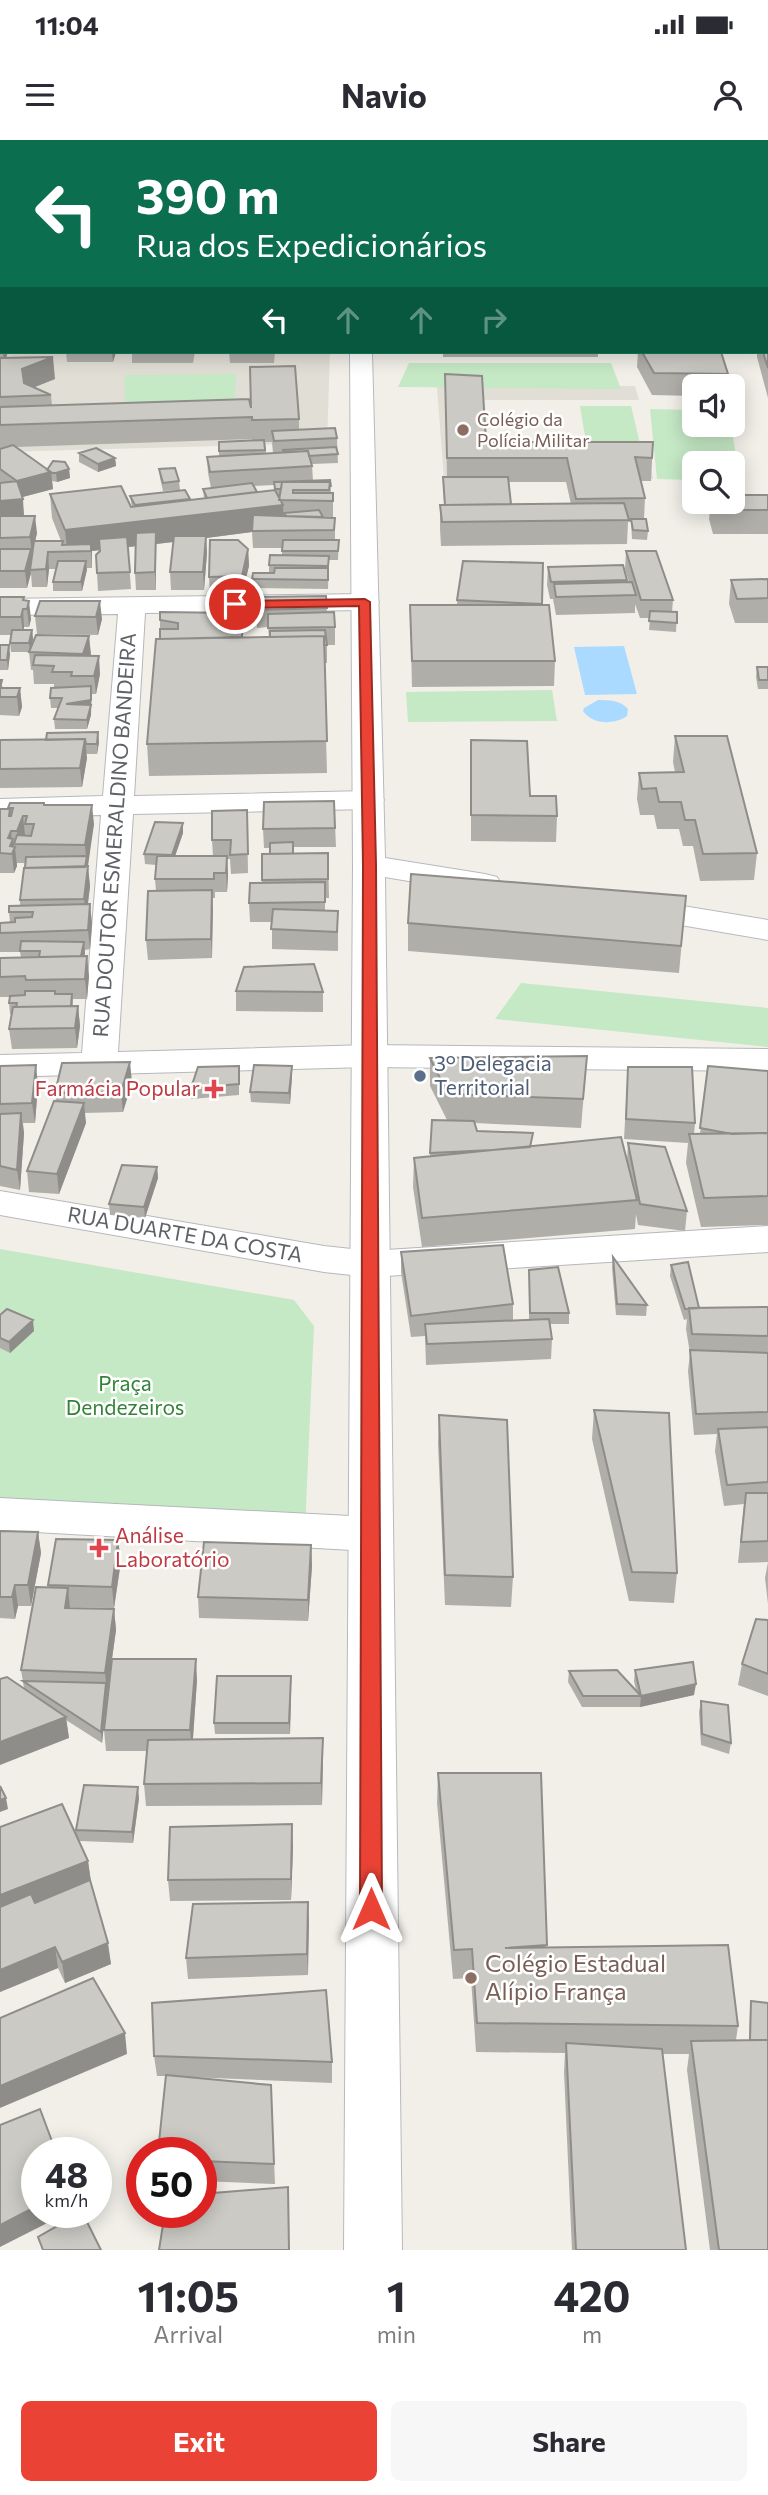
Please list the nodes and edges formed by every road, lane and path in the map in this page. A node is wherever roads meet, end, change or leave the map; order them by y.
1 (361, 354) edge
2 (365, 602) junction
3 (132, 606) junction
4 (0, 607) edge
5 (368, 800) junction
6 (118, 805) junction
7 (0, 808) edge
8 (369, 865) junction
9 (520, 890) edge
10 (603, 903) edge
11 (768, 930) edge
12 (369, 1056) junction
13 (768, 1060) edge
14 (99, 1063) junction
15 (0, 1066) edge
16 (0, 1203) edge
17 (768, 1239) edge
18 (370, 1264) junction
19 (0, 1514) edge
20 (370, 1534) junction
21 (373, 2250) edge

1 - 2 street
2 - 3 street
2 - 5 street
3 - 4 street
3 - 6 street, RUA DOUTOR ESMERALDINO BANDEIRA
5 - 6 street
5 - 8 street
6 - 7 street
6 - 14 street, RUA DOUTOR ESMERALDINO BANDEIRA
8 - 9 street
8 - 12 street
10 - 11 street
12 - 13 street
12 - 14 street
12 - 18 street
14 - 15 street
16 - 18 street, RUA DUARTE DA COSTA
17 - 18 street, RUA DUARTE DA COSTA
18 - 20 street
19 - 20 street
20 - 21 street

